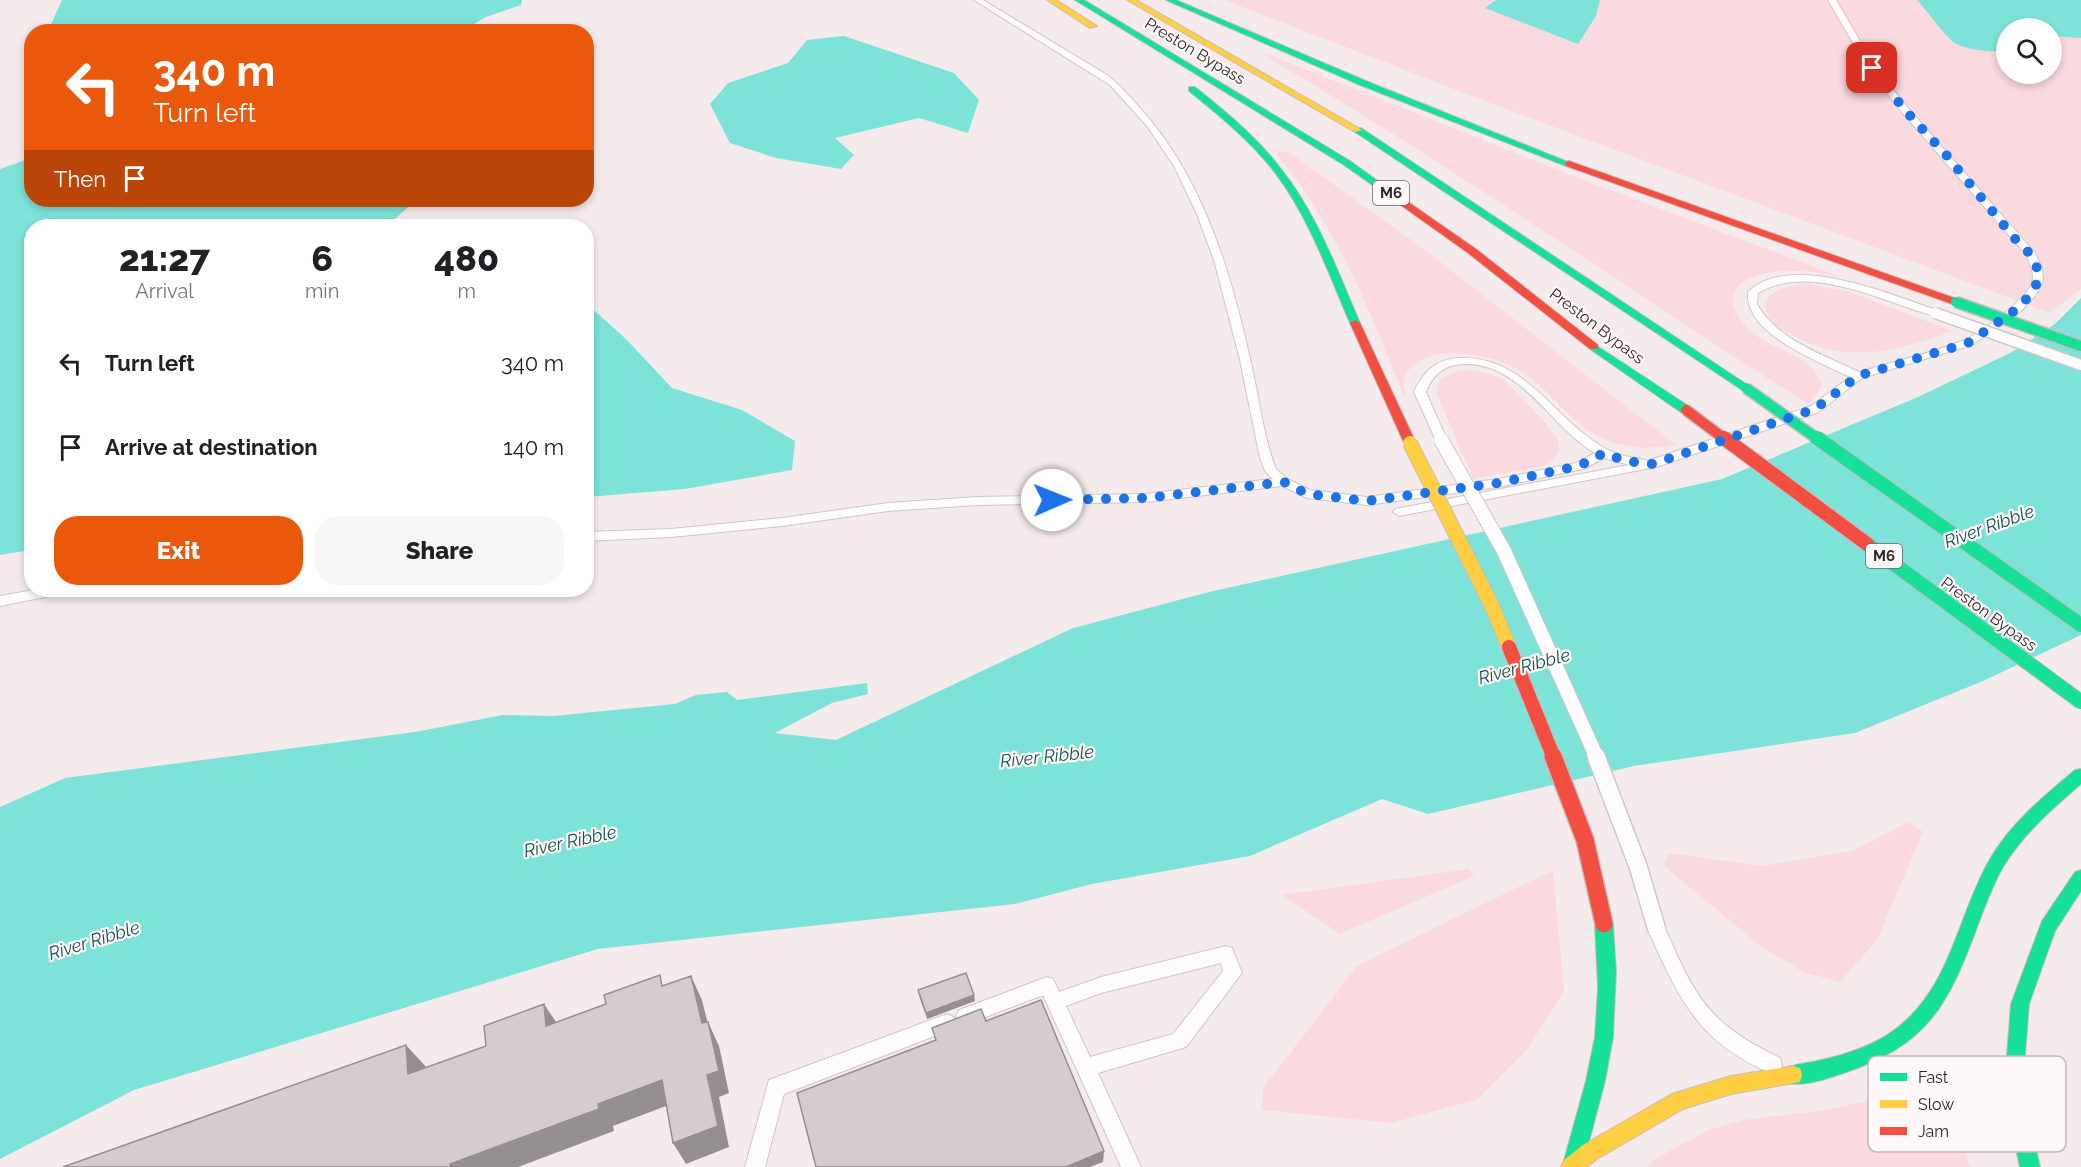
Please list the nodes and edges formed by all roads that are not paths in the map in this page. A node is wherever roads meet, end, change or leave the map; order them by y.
1 (978, 0) edge
2 (1051, 0) edge
3 (1078, 0) edge
4 (1131, 0) edge
5 (1170, 0) edge
6 (1832, 0) edge
7 (1106, 35) dead end
8 (1185, 84) dead end
9 (2081, 346) edge
10 (2081, 365) edge
11 (1858, 376) junction
12 (1604, 453) junction
13 (1653, 464) junction
14 (1284, 482) junction
15 (1399, 512) dead end
16 (594, 537) edge
17 (24, 596) edge
18 (0, 601) edge
19 (2081, 626) edge
20 (2081, 702) edge
21 (2081, 775) edge
22 (2081, 877) edge
23 (1054, 1002) junction
24 (2016, 1056) edge
25 (1084, 1068) junction
26 (1794, 1076) junction
27 (2027, 1152) edge
28 (1572, 1166) edge
29 (755, 1167) edge
30 (1131, 1167) edge
31 (2030, 1167) edge

1 - 14 lane
2 - 7 highway
3 - 20 highway, Preston Bypass / M6, bridge
4 - 19 highway, Preston Bypass / M6, bridge
5 - 9 highway, bridge
6 - 11 lane
8 - 28 highway, bridge
10 - 11 lane, bridge
11 - 13 lane
12 - 13 lane
12 - 14 lane
12 - 26 lane, bridge
13 - 15 lane
14 - 16 lane
17 - 18 lane
21 - 26 highway
22 - 24 highway
23 - 25 lane
23 - 25 lane
23 - 29 lane
25 - 30 lane
26 - 28 highway
27 - 31 highway

